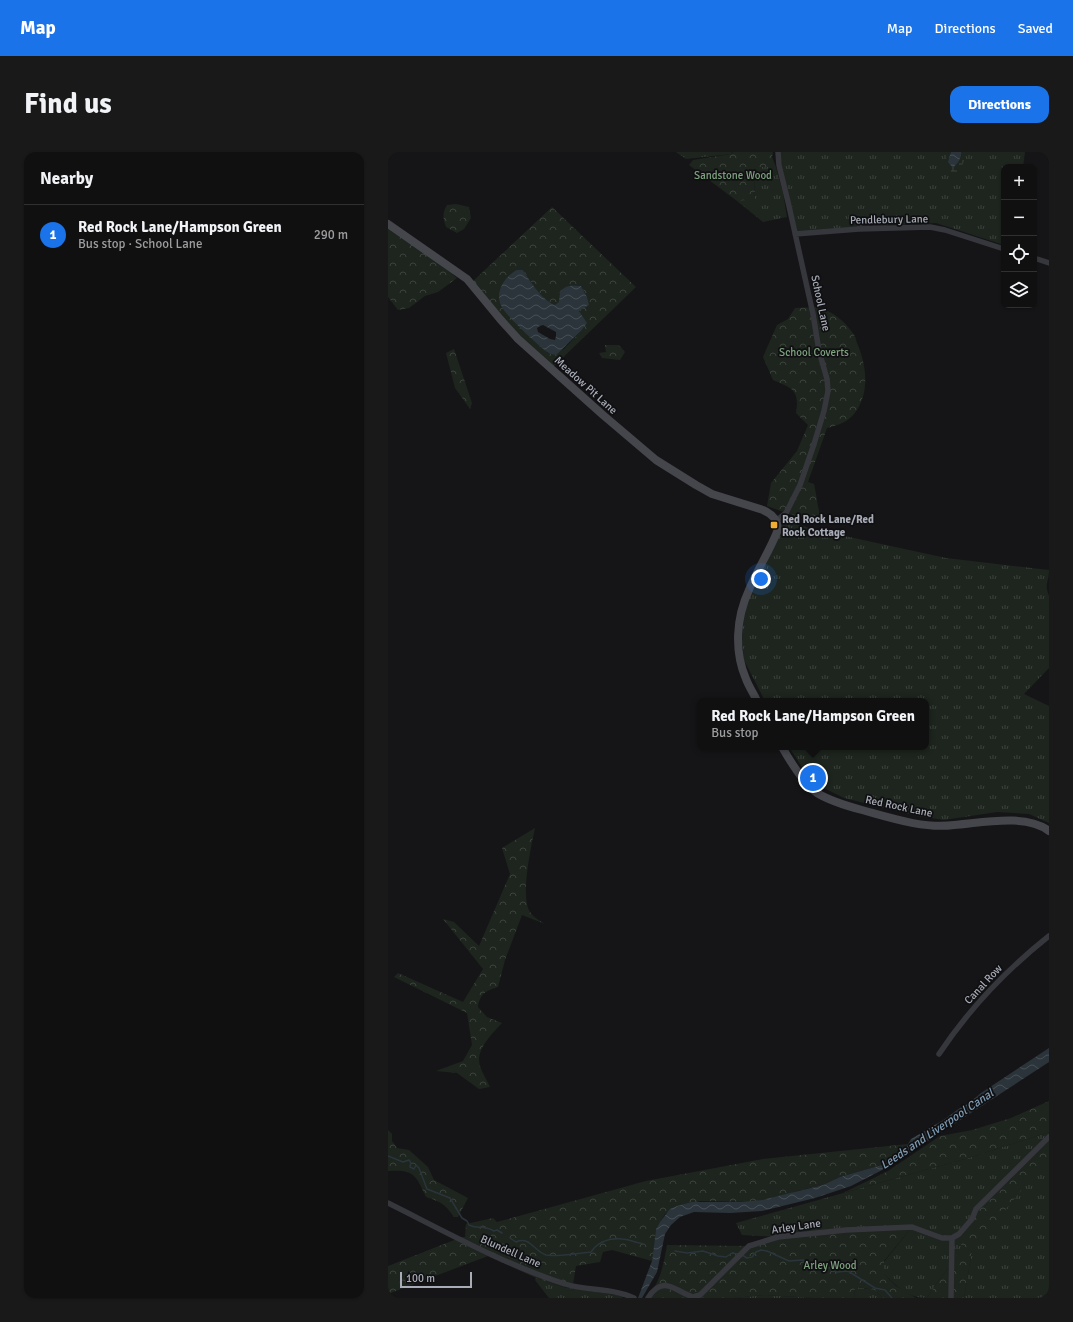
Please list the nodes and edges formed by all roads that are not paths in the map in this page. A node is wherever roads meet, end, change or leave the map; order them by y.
1 (778, 152) edge
2 (388, 224) edge
3 (795, 234) junction
4 (1001, 248) edge
5 (1037, 259) edge
6 (1049, 263) edge
7 (776, 520) junction
8 (756, 698) edge
9 (784, 750) edge
10 (1049, 831) edge
11 (1049, 936) edge
12 (939, 1054) dead end
13 (1049, 1137) edge
14 (388, 1202) edge
15 (952, 1238) junction
16 (634, 1298) edge
17 (648, 1298) edge
18 (951, 1298) edge

1 - 3 street, School Lane
2 - 7 main road, Meadow Pit Lane
3 - 4 street, Pendlebury Lane
3 - 7 street, School Lane
5 - 6 street
7 - 8 main road
9 - 10 main road, Red Rock Lane
11 - 12 street, Canal Row
13 - 15 street
14 - 16 street, Blundell Lane
15 - 17 street, Arley Lane
15 - 18 street

